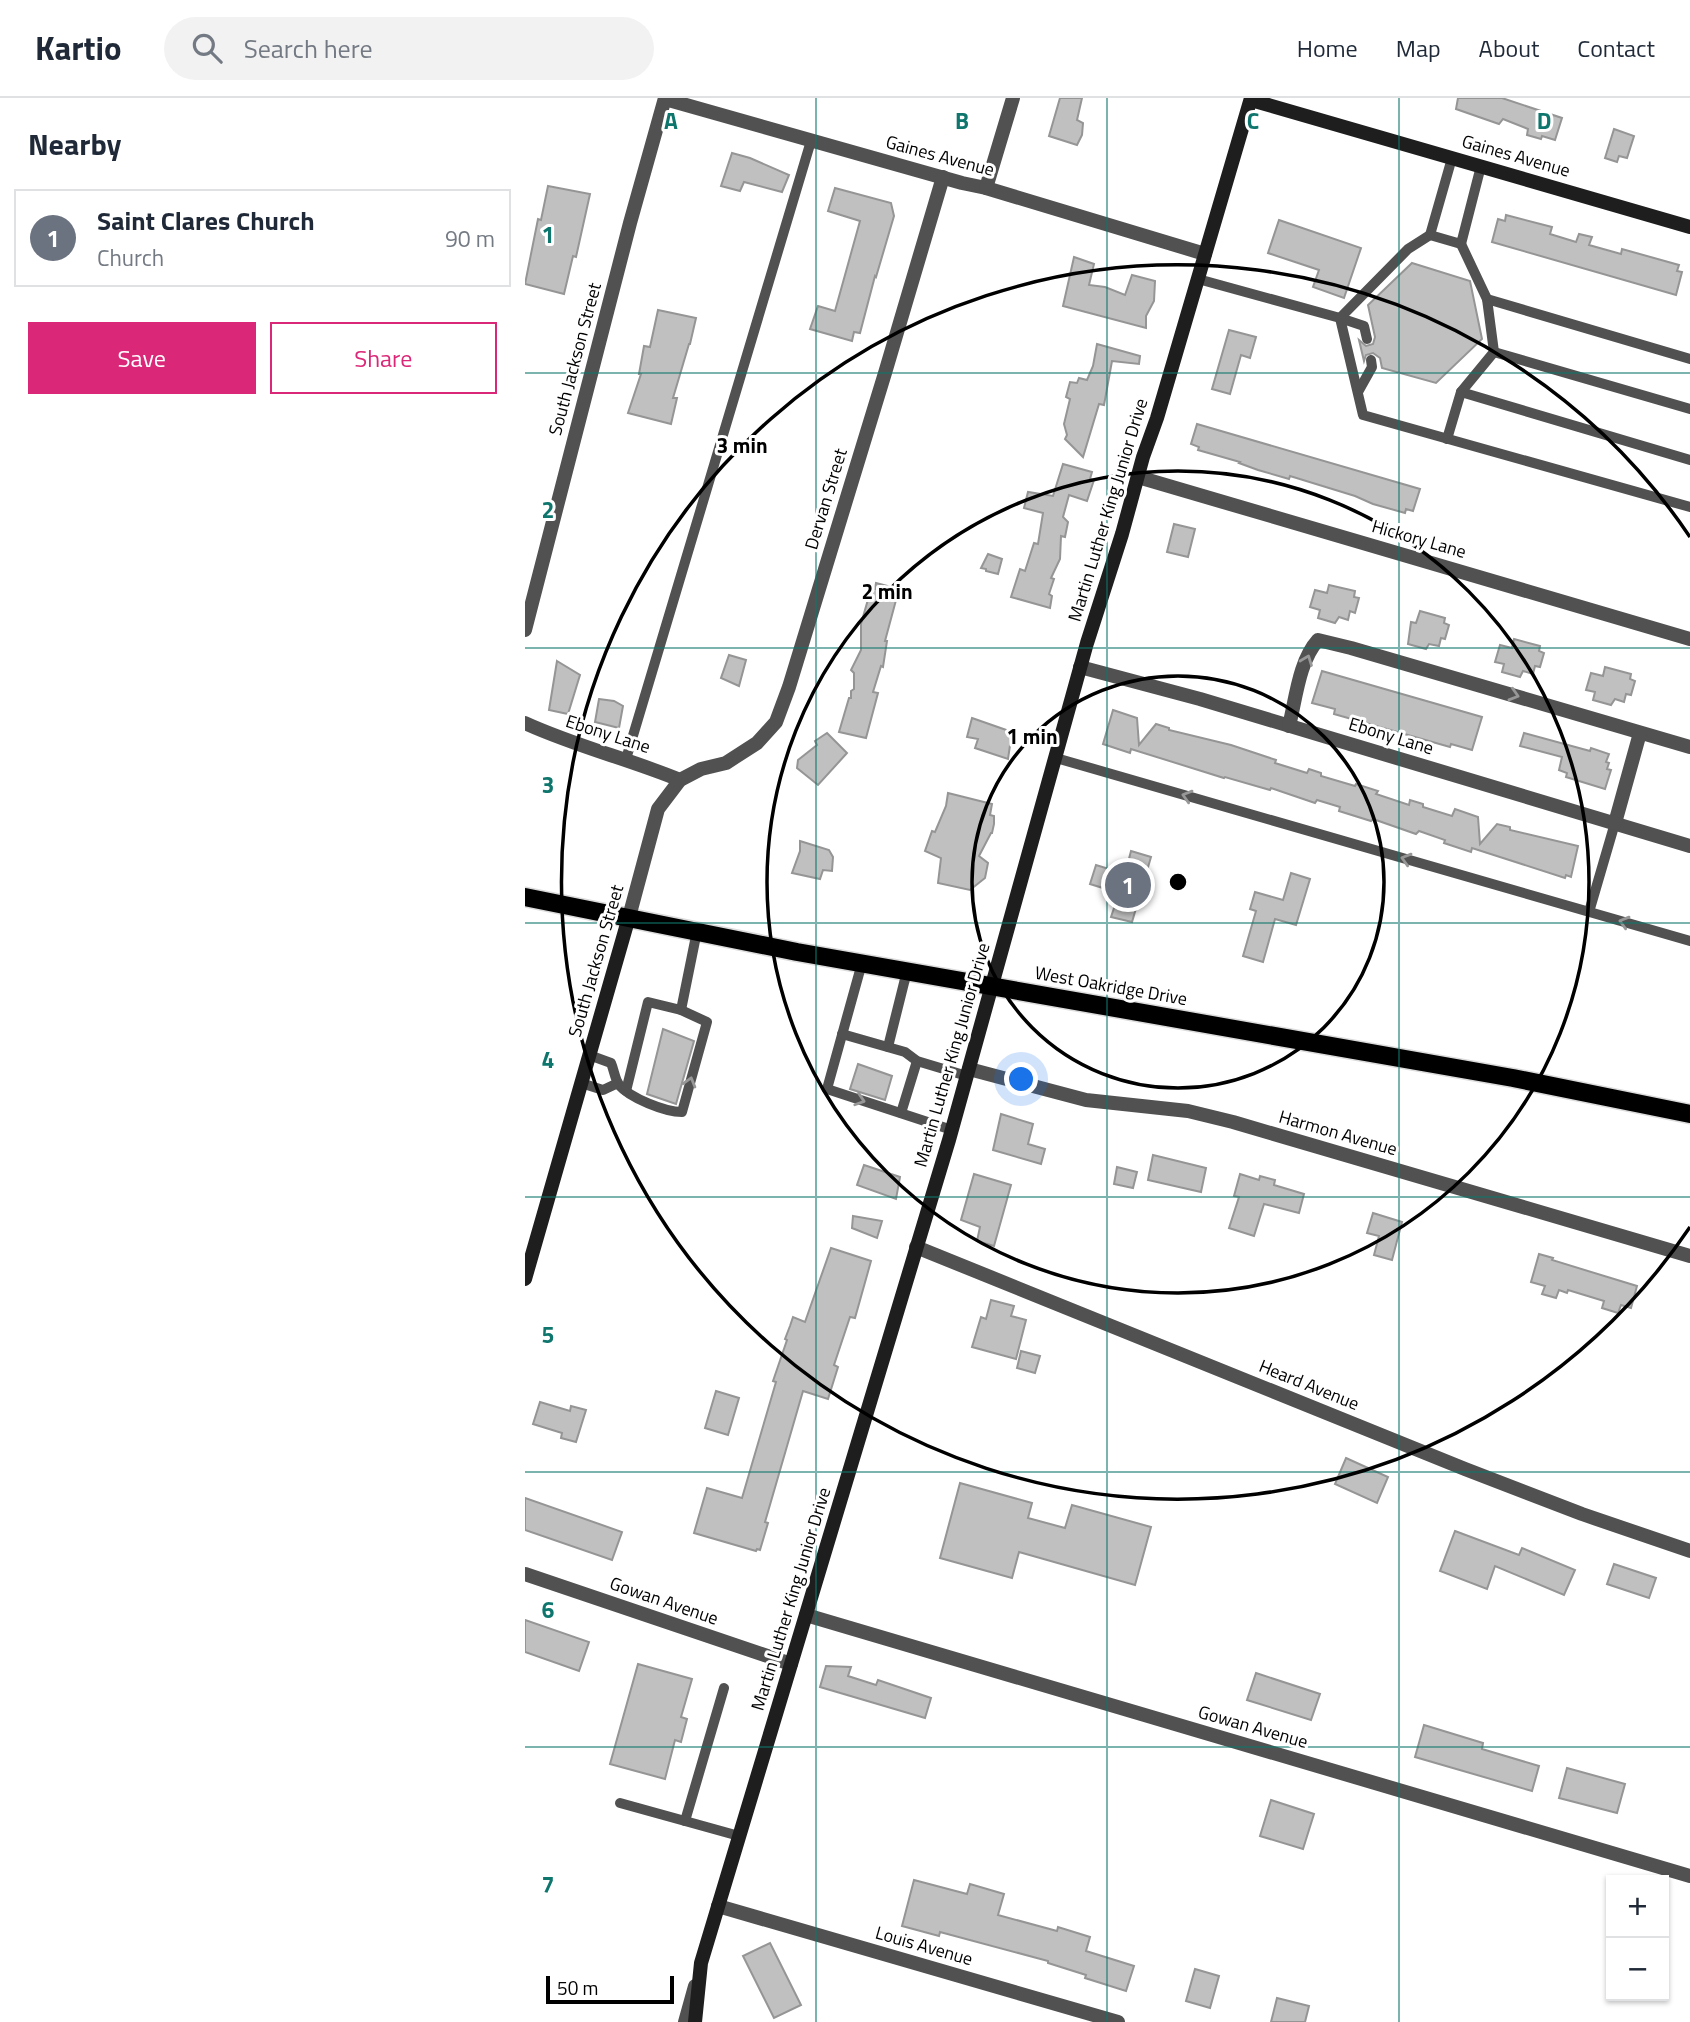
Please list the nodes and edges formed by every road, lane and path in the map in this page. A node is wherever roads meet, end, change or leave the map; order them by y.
1 (1013, 98) edge
2 (665, 99) edge
3 (1251, 99) edge
4 (811, 141) junction
5 (1452, 158) junction
6 (1481, 166) junction
7 (943, 177) junction
8 (986, 188) junction
9 (1690, 227) edge
10 (1430, 234) junction
11 (1461, 244) junction
12 (1205, 254) junction
13 (1198, 279) junction
14 (1487, 299) junction
15 (1341, 318) junction
16 (1367, 339) dead end
17 (1493, 352) junction
18 (1690, 359) edge
19 (1371, 360) dead end
20 (1357, 392) junction
21 (1461, 392) junction
22 (1690, 409) edge
23 (1447, 439) junction
24 (1690, 460) edge
25 (1138, 477) junction
26 (1690, 507) edge
27 (525, 630) edge
28 (1690, 639) edge
29 (1080, 667) junction
30 (525, 723) edge
31 (1289, 726) junction
32 (1640, 733) junction
33 (1690, 747) edge
34 (1056, 758) junction
35 (626, 759) junction
36 (680, 780) junction
37 (1615, 823) junction
38 (1690, 846) edge
39 (525, 897) edge
40 (1589, 912) junction
41 (629, 918) junction
42 (697, 931) junction
43 (1690, 941) edge
44 (862, 963) junction
45 (907, 971) junction
46 (992, 986) junction
47 (681, 1010) junction
48 (842, 1034) junction
49 (888, 1047) junction
50 (589, 1055) junction
51 (917, 1061) junction
52 (968, 1072) junction
53 (581, 1083) junction
54 (622, 1087) junction
55 (901, 1113) junction
56 (1690, 1114) edge
57 (952, 1130) junction
58 (916, 1247) junction
59 (1690, 1256) edge
60 (525, 1279) edge
61 (1690, 1551) edge
62 (525, 1574) edge
63 (806, 1615) junction
64 (791, 1664) junction
65 (724, 1688) dead end
66 (620, 1804) dead end
67 (685, 1821) junction
68 (739, 1836) junction
69 (1690, 1876) edge
70 (718, 1906) junction
71 (701, 1963) junction
72 (685, 2022) edge
73 (695, 2022) edge
74 (1118, 2022) edge

1 - 8 street
2 - 4 street, Gaines Avenue
2 - 27 street, South Jackson Street
3 - 5 street, Gaines Avenue
3 - 12 street, Martin Luther King Junior Drive
4 - 7 street, Gaines Avenue
4 - 35 lane
5 - 6 street, Gaines Avenue
5 - 10 lane
6 - 9 street, Gaines Avenue
6 - 11 lane
7 - 8 street, Gaines Avenue
7 - 36 street, Dervan Street
8 - 12 street, Gaines Avenue
10 - 11 lane
10 - 15 lane
11 - 14 lane
12 - 13 street, Martin Luther King Junior Drive
13 - 15 lane
13 - 25 street, Martin Luther King Junior Drive
14 - 17 lane
14 - 18 lane
15 - 16 lane
15 - 20 lane
17 - 21 lane
17 - 22 lane
19 - 20 lane
20 - 23 lane
21 - 23 lane
21 - 24 lane
23 - 26 lane
25 - 28 street, Hickory Lane
25 - 29 street, Martin Luther King Junior Drive
29 - 31 street, Ebony Lane
29 - 34 street, Martin Luther King Junior Drive
30 - 35 street, Ebony Lane
31 -> 32 street
31 - 37 street, Ebony Lane
32 - 33 street
32 - 37 street
40 -> 34 lane
34 - 46 street, Martin Luther King Junior Drive
35 - 36 street, Ebony Lane
36 - 41 street, South Jackson Street
37 - 38 street, Ebony Lane
37 - 40 lane
39 - 41 main road, West Oakridge Drive
43 -> 40 lane
41 - 42 main road, West Oakridge Drive
41 - 50 street, South Jackson Street
42 - 44 main road, West Oakridge Drive
42 - 47 lane
44 - 45 main road, West Oakridge Drive
44 - 48 lane
45 - 46 main road, West Oakridge Drive
45 - 49 lane
46 - 52 street, Martin Luther King Junior Drive
46 - 56 main road, West Oakridge Drive
47 - 54 lane
54 -> 47 lane
48 - 49 lane
48 -> 55 lane
49 - 51 lane
50 - 53 street, South Jackson Street
50 - 54 lane
51 - 52 lane
51 - 55 lane
52 - 57 street, Martin Luther King Junior Drive
52 - 59 street, Harmon Avenue
53 - 54 lane
53 - 60 street, South Jackson Street
55 - 57 lane
57 - 58 street, Martin Luther King Junior Drive
58 - 61 street, Heard Avenue
58 - 63 street, Martin Luther King Junior Drive
62 - 64 street, Gowan Avenue
63 - 64 street, Martin Luther King Junior Drive
63 - 69 street, Gowan Avenue
64 - 68 street, Martin Luther King Junior Drive
65 - 67 lane
66 - 67 lane
67 - 68 lane
68 - 70 street, Martin Luther King Junior Drive
70 - 71 street, Martin Luther King Junior Drive
70 - 74 street, Louis Avenue
71 - 72 street, Martin Luther King Junior Drive
71 - 73 street

